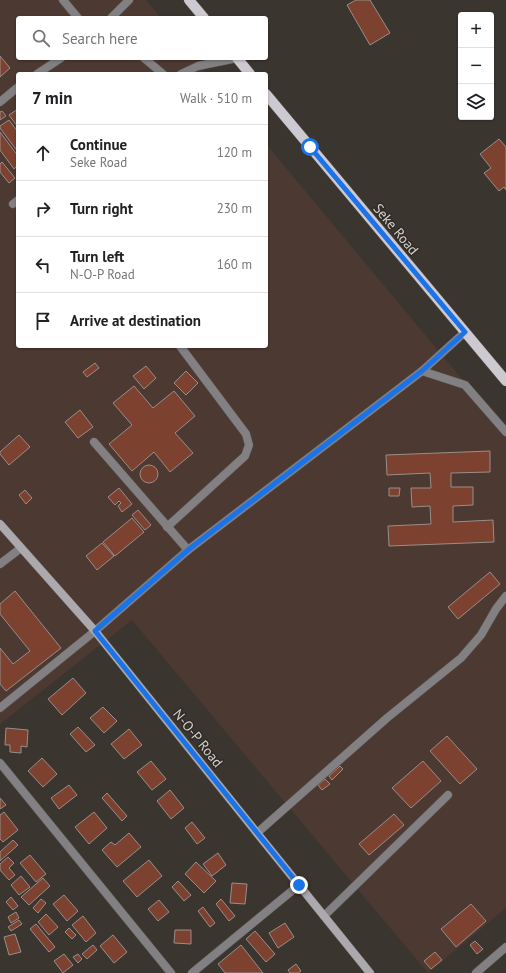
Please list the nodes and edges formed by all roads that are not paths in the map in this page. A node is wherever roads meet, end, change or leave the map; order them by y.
1 (63, 0) edge
2 (129, 0) edge
3 (189, 0) edge
4 (76, 16) edge
5 (113, 16) edge
6 (202, 16) edge
7 (58, 60) edge
8 (146, 60) edge
9 (227, 60) edge
10 (239, 60) edge
11 (40, 72) edge
12 (161, 72) edge
13 (185, 72) edge
14 (248, 72) edge
15 (16, 89) edge
16 (268, 96) edge
17 (0, 102) edge
18 (465, 332) junction
19 (182, 348) edge
20 (422, 371) junction
21 (506, 381) edge
22 (506, 432) edge
23 (94, 442) dead end
24 (0, 524) edge
25 (167, 527) junction
26 (21, 548) junction
27 (188, 550) junction
28 (0, 564) edge
29 (506, 596) edge
30 (95, 631) junction
31 (0, 708) edge
32 (0, 763) edge
33 (448, 795) dead end
34 (256, 833) junction
35 (299, 885) junction
36 (324, 916) junction
37 (506, 947) edge
38 (171, 973) edge
39 (192, 973) edge
40 (370, 973) edge
41 (476, 973) edge

1 - 4 street
2 - 5 street
3 - 6 main road
7 - 11 street
8 - 12 street
9 - 13 street
10 - 14 main road
15 - 17 street
16 - 18 main road, Seke Road
18 - 20 street
18 - 21 main road, Seke Road
19 - 25 street
20 - 22 street
20 - 27 street
23 - 25 street
24 - 26 street, N-O-P Road
25 - 27 street
26 - 28 street
26 - 30 street, N-O-P Road
27 - 30 street
29 - 34 street
30 - 31 street
30 - 34 street, N-O-P Road
32 - 38 street
33 - 36 street
34 - 35 street, N-O-P Road
35 - 36 street, N-O-P Road
35 - 39 street
36 - 40 street, N-O-P Road
37 - 41 street

